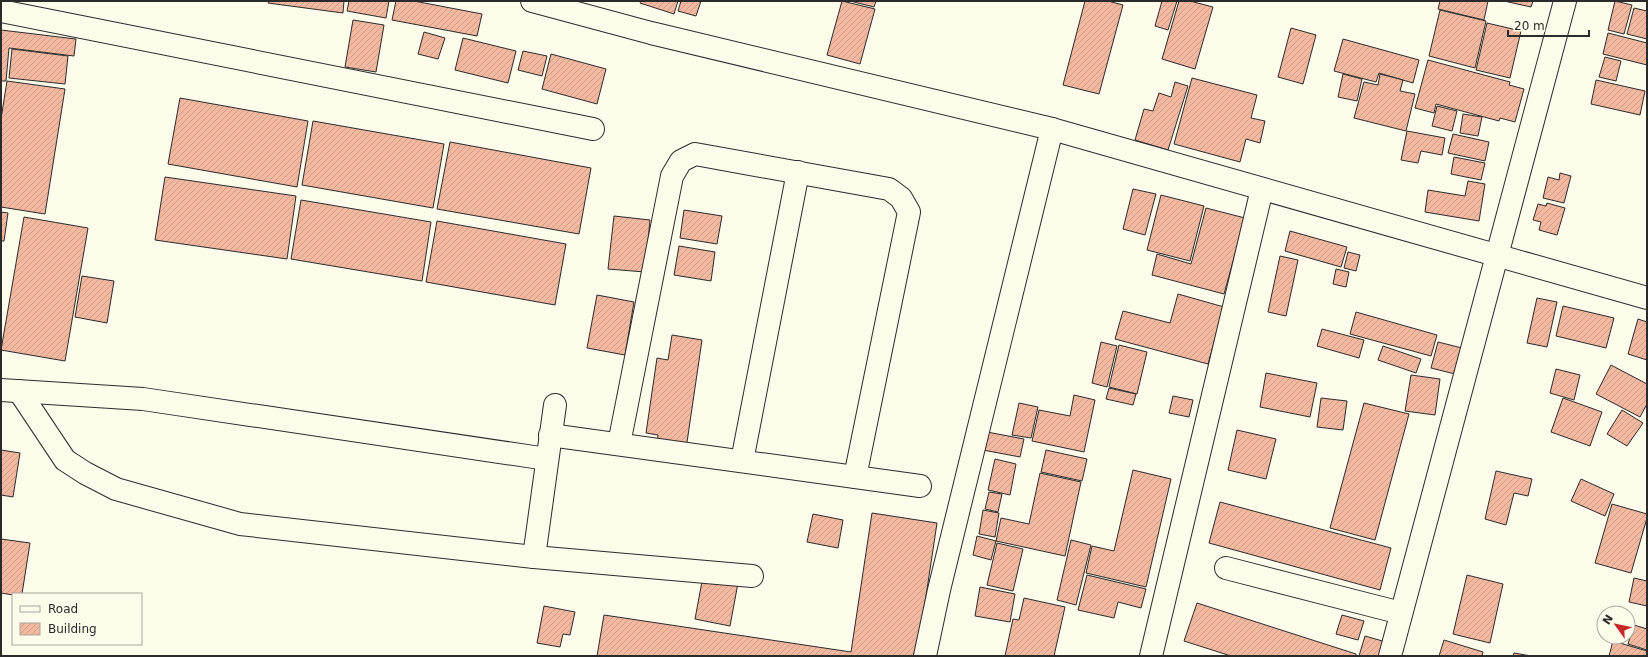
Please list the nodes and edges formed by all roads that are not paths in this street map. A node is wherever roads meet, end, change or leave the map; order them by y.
1 (532, 1) edge
2 (1564, 1) edge
3 (1, 11) edge
4 (594, 129) dead end
5 (1052, 129) junction
6 (798, 172) junction
7 (1262, 189) junction
8 (1496, 256) junction
9 (1647, 298) edge
10 (10, 390) edge
11 (555, 404) dead end
12 (550, 435) junction
13 (619, 444) junction
14 (547, 459) junction
15 (742, 461) junction
16 (855, 476) junction
17 (920, 486) dead end
18 (534, 558) junction
19 (1226, 568) dead end
20 (752, 576) dead end
21 (1401, 613) junction
22 (925, 656) edge
23 (1151, 656) edge
24 (1390, 656) edge

1 - 5 street
2 - 8 street
3 - 4 street
5 - 7 street
5 - 22 street
6 - 13 street
6 - 15 street
6 - 16 street
7 - 8 street
7 - 23 street
8 - 9 street
8 - 21 street
10 - 14 street
10 - 18 street
11 - 12 street
12 - 13 street
12 - 14 street
13 - 15 street
14 - 18 street
15 - 16 street
16 - 17 street
18 - 20 street
19 - 21 street
21 - 24 street

